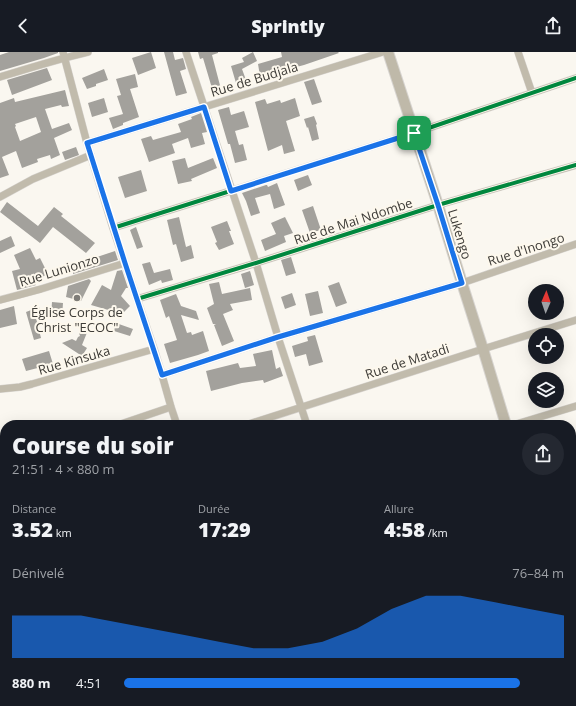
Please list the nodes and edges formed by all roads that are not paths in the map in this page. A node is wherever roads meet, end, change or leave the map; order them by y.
1 (88, 52) edge
2 (186, 52) edge
3 (383, 52) edge
4 (388, 52) edge
5 (518, 52) edge
6 (64, 55) edge
7 (0, 77) edge
8 (576, 78) edge
9 (532, 93) junction
10 (204, 107) junction
11 (414, 133) junction
12 (87, 143) junction
13 (91, 155) junction
14 (576, 165) edge
15 (231, 191) junction
16 (0, 197) edge
17 (438, 205) junction
18 (113, 228) junction
19 (576, 244) edge
20 (125, 263) junction
21 (256, 263) junction
22 (462, 283) junction
23 (137, 299) junction
24 (0, 300) edge
25 (576, 320) edge
26 (278, 337) junction
27 (154, 349) junction
28 (483, 349) junction
29 (162, 375) junction
30 (0, 389) edge
31 (576, 406) edge
32 (171, 407) junction
33 (301, 408) junction
34 (133, 420) edge
35 (175, 420) edge
36 (262, 420) edge
37 (305, 420) edge
38 (504, 420) edge
39 (530, 420) edge

1 - 6 street
2 - 10 street
3 - 10 street, Rue de Budjala
4 - 11 street, Lukengo
5 - 9 street
6 - 7 street
6 - 12 street
8 - 9 street
9 - 11 street
10 - 12 street, Rue de Budjala
10 - 15 street
11 - 15 street
11 - 17 street, Lukengo
12 - 13 street
13 - 16 street
13 - 18 street
14 - 17 street, Rue de Mai Ndombe
15 - 18 street
15 - 21 street
17 - 21 street, Rue de Mai Ndombe
17 - 22 street, Lukengo
18 - 20 street
19 - 22 street, Rue d'Inongo
20 - 23 street
20 - 24 street, Rue Lunionzo
21 - 23 street, Rue de Mai Ndombe
21 - 26 street
22 - 26 street, Rue d'Inongo
22 - 28 street, Lukengo
23 - 27 street
25 - 28 street, Rue de Matadi
26 - 29 street, Rue d'Inongo
26 - 33 street
27 - 29 street
27 - 30 street, Rue Kinsuka
28 - 33 street, Rue de Matadi
28 - 38 street, Lukengo
29 - 32 street
31 - 39 street
32 - 34 street
32 - 35 street
33 - 36 street, Rue de Matadi
33 - 37 street

